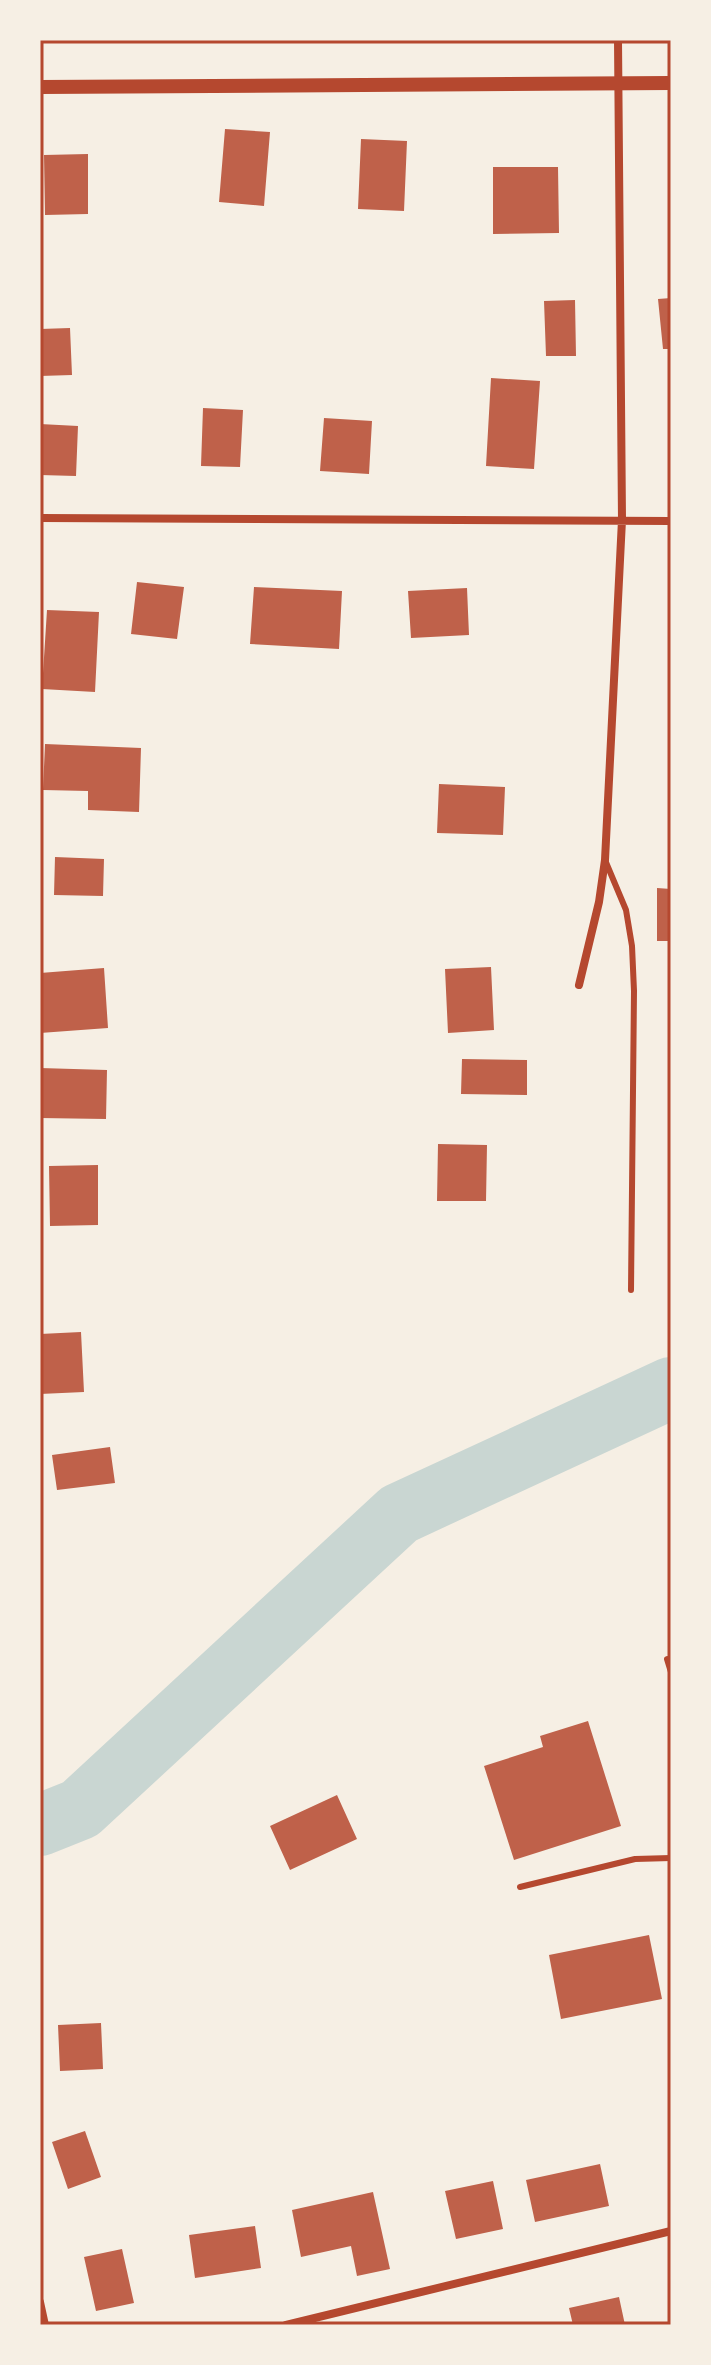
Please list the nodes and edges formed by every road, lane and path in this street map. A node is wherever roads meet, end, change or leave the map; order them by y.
1 (618, 40) edge
2 (619, 83) junction
3 (671, 83) edge
4 (40, 87) edge
5 (40, 518) edge
6 (622, 520) junction
7 (671, 521) edge
8 (605, 860) junction
9 (579, 985) dead end
10 (631, 1290) dead end
11 (667, 1659) dead end
12 (671, 1672) edge
13 (671, 1858) edge
14 (520, 1887) dead end
15 (671, 2231) edge
16 (40, 2302) edge
17 (45, 2325) edge
18 (286, 2325) edge

1 - 2 street
2 - 3 street
2 - 4 street
2 - 6 street
5 - 6 street
6 - 7 street
6 - 8 street
8 - 9 street
8 - 10 lane
11 - 12 lane
13 - 14 lane
15 - 18 street
16 - 17 street

